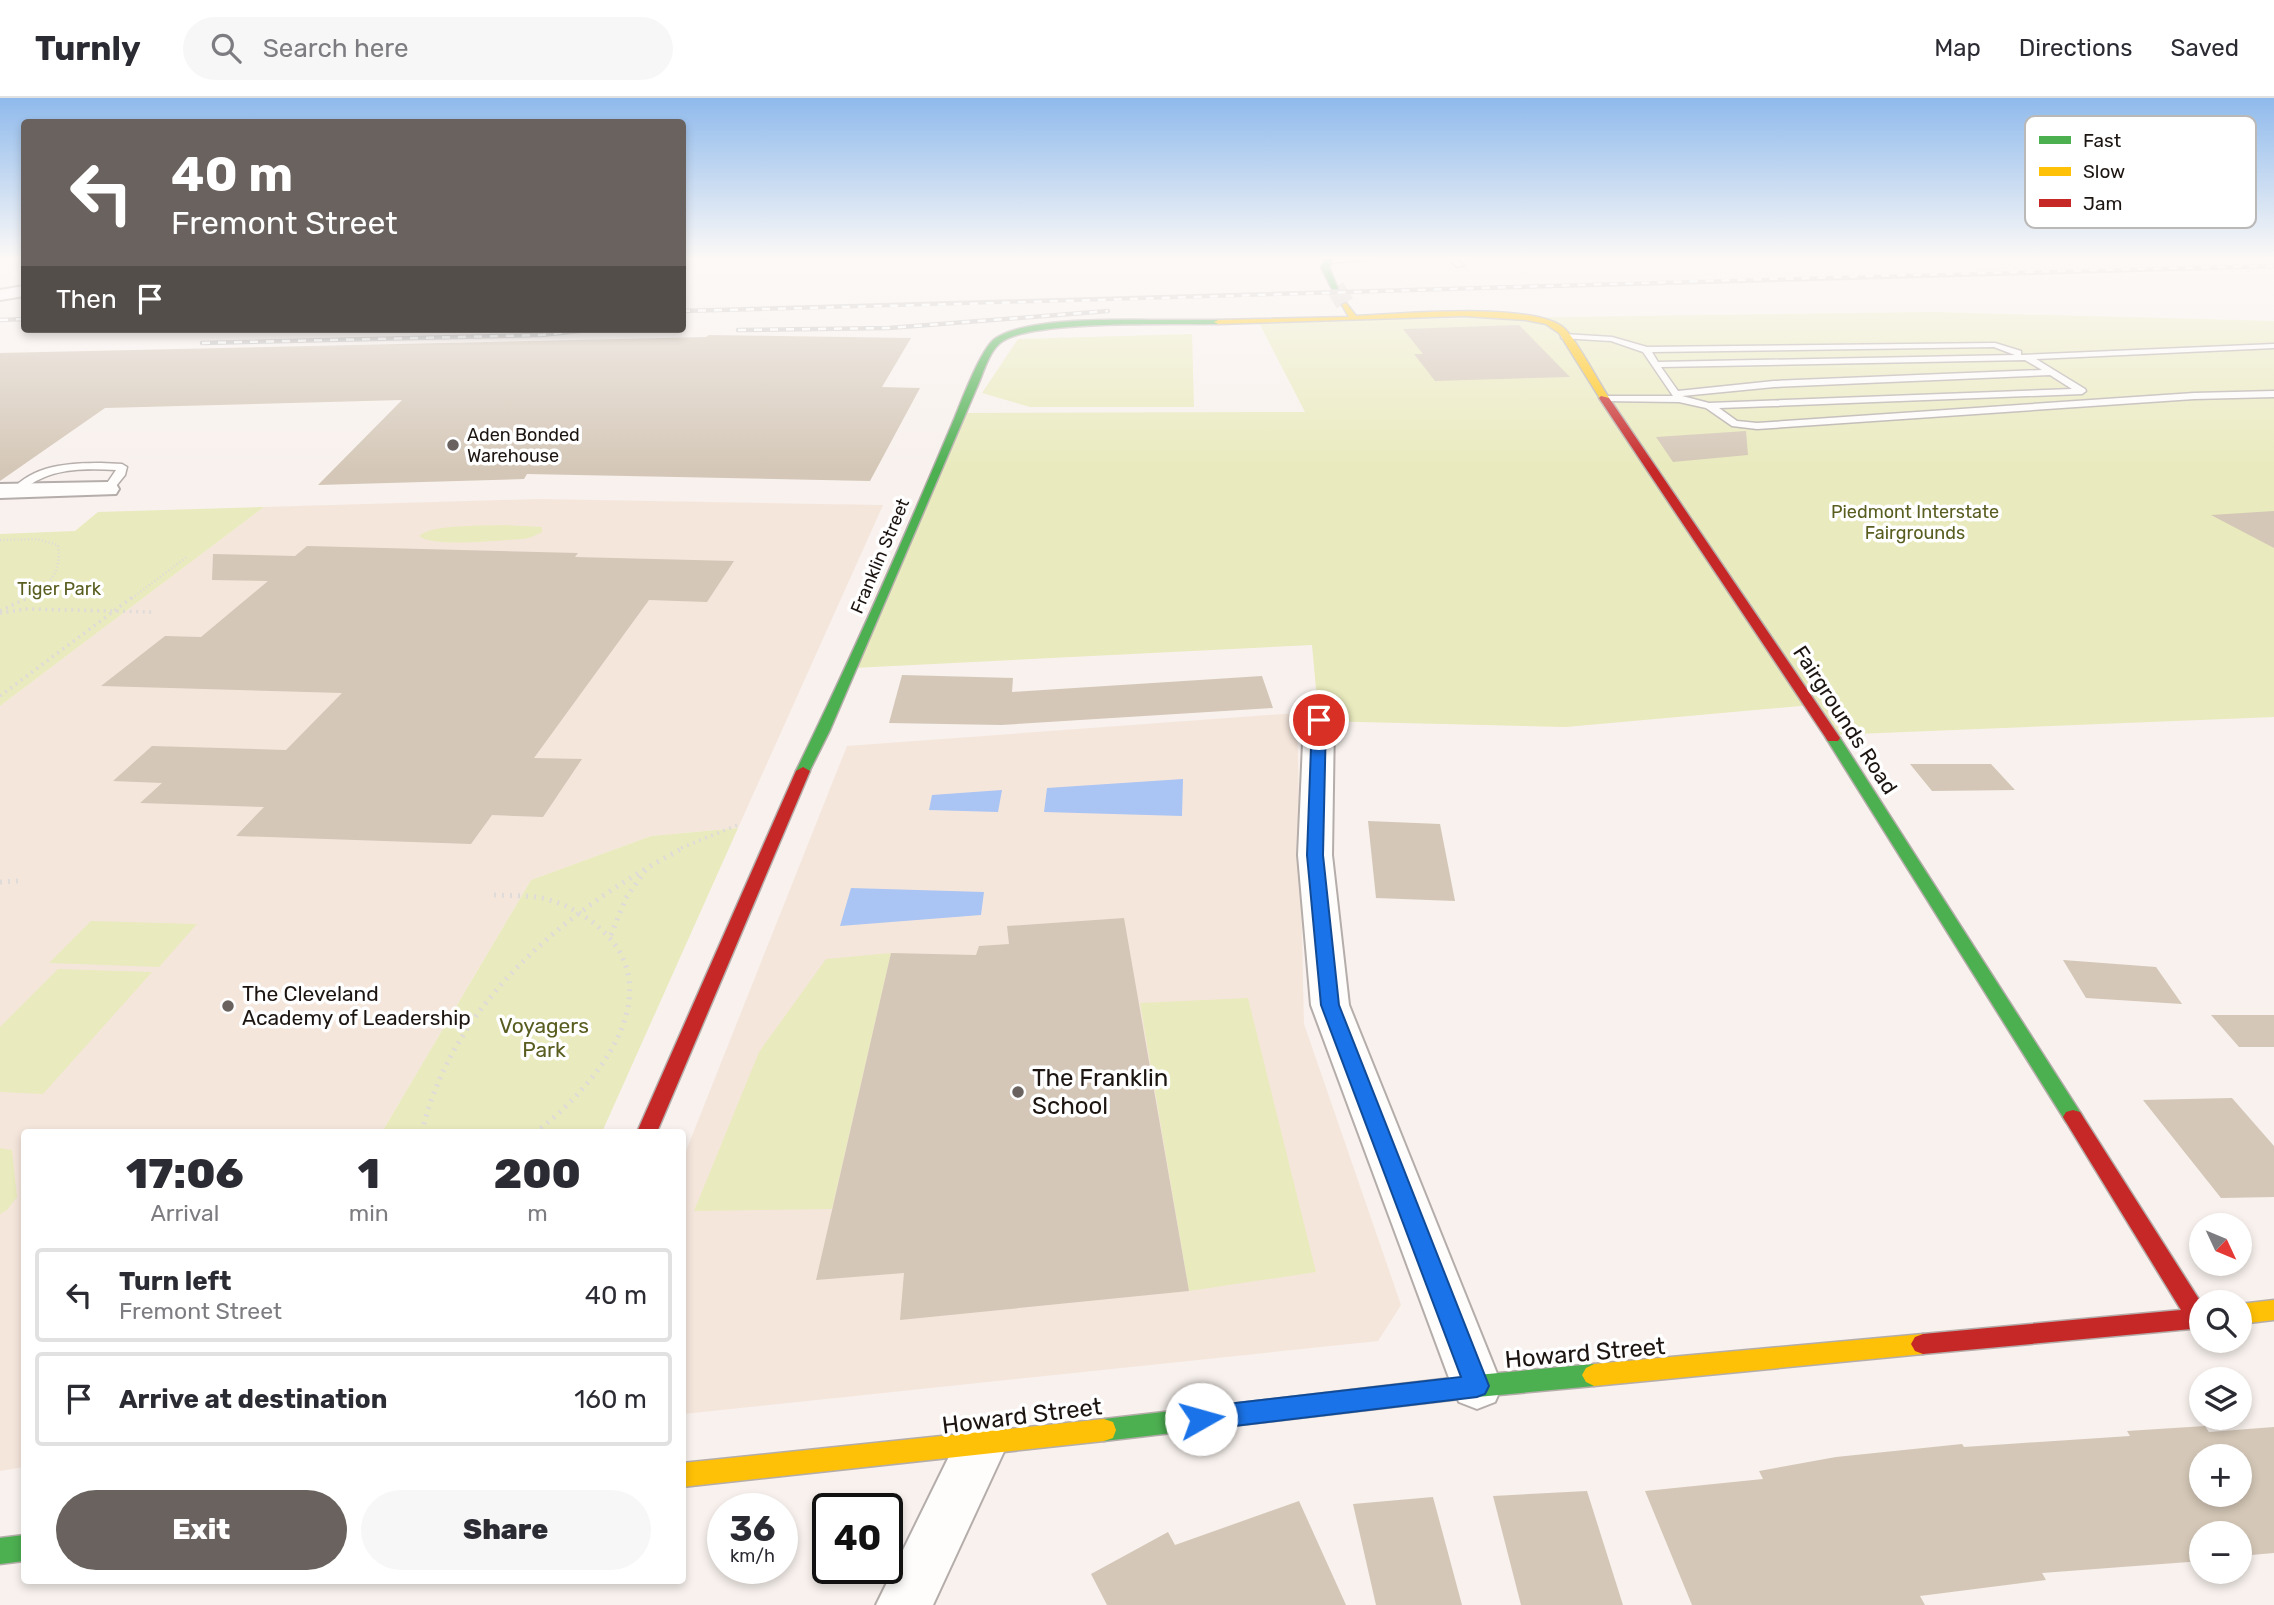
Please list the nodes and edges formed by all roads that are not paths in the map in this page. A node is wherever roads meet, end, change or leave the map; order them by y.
1 (1023, 329) edge
2 (1559, 329) edge
3 (1564, 335) junction
4 (2274, 346) edge
5 (1798, 348) junction
6 (1646, 350) junction
7 (2027, 356) junction
8 (1812, 361) junction
9 (1655, 365) junction
10 (2052, 372) junction
11 (1841, 381) junction
12 (2082, 391) junction
13 (2274, 394) edge
14 (1678, 396) junction
15 (1606, 399) junction
16 (1868, 399) junction
17 (2102, 404) junction
18 (1709, 406) junction
19 (1898, 417) junction
20 (108, 489) dead end
21 (8, 491) edge
22 (1319, 720) dead end
23 (649, 1129) edge
24 (2189, 1300) edge
25 (2274, 1310) edge
26 (2252, 1313) edge
27 (2189, 1319) edge
28 (1477, 1386) junction
29 (981, 1445) junction
30 (686, 1475) edge
31 (21, 1548) edge
32 (0, 1551) edge
33 (904, 1605) edge

1 - 23 street, Franklin Street
2 - 3 street, Fairgrounds Road
3 - 6 lane
3 - 15 street, Fairgrounds Road
4 - 7 lane
5 - 6 lane
5 - 7 lane
5 - 8 lane
6 - 9 lane
7 - 8 lane
7 - 10 lane
8 - 9 lane
8 - 11 lane
9 - 14 lane
10 - 11 lane
10 - 12 lane
11 - 14 lane
11 - 16 lane
12 - 16 lane
12 - 17 lane
13 - 17 lane
14 - 15 lane
14 - 18 lane
15 - 24 street, Fairgrounds Road
16 - 18 lane
16 - 19 lane
17 - 19 lane
18 - 19 lane
20 - 21 street
22 - 28 street
25 - 26 street
27 - 28 street, Howard Street
28 - 29 street, Howard Street
29 - 30 street, Howard Street
29 - 33 street
31 - 32 street

